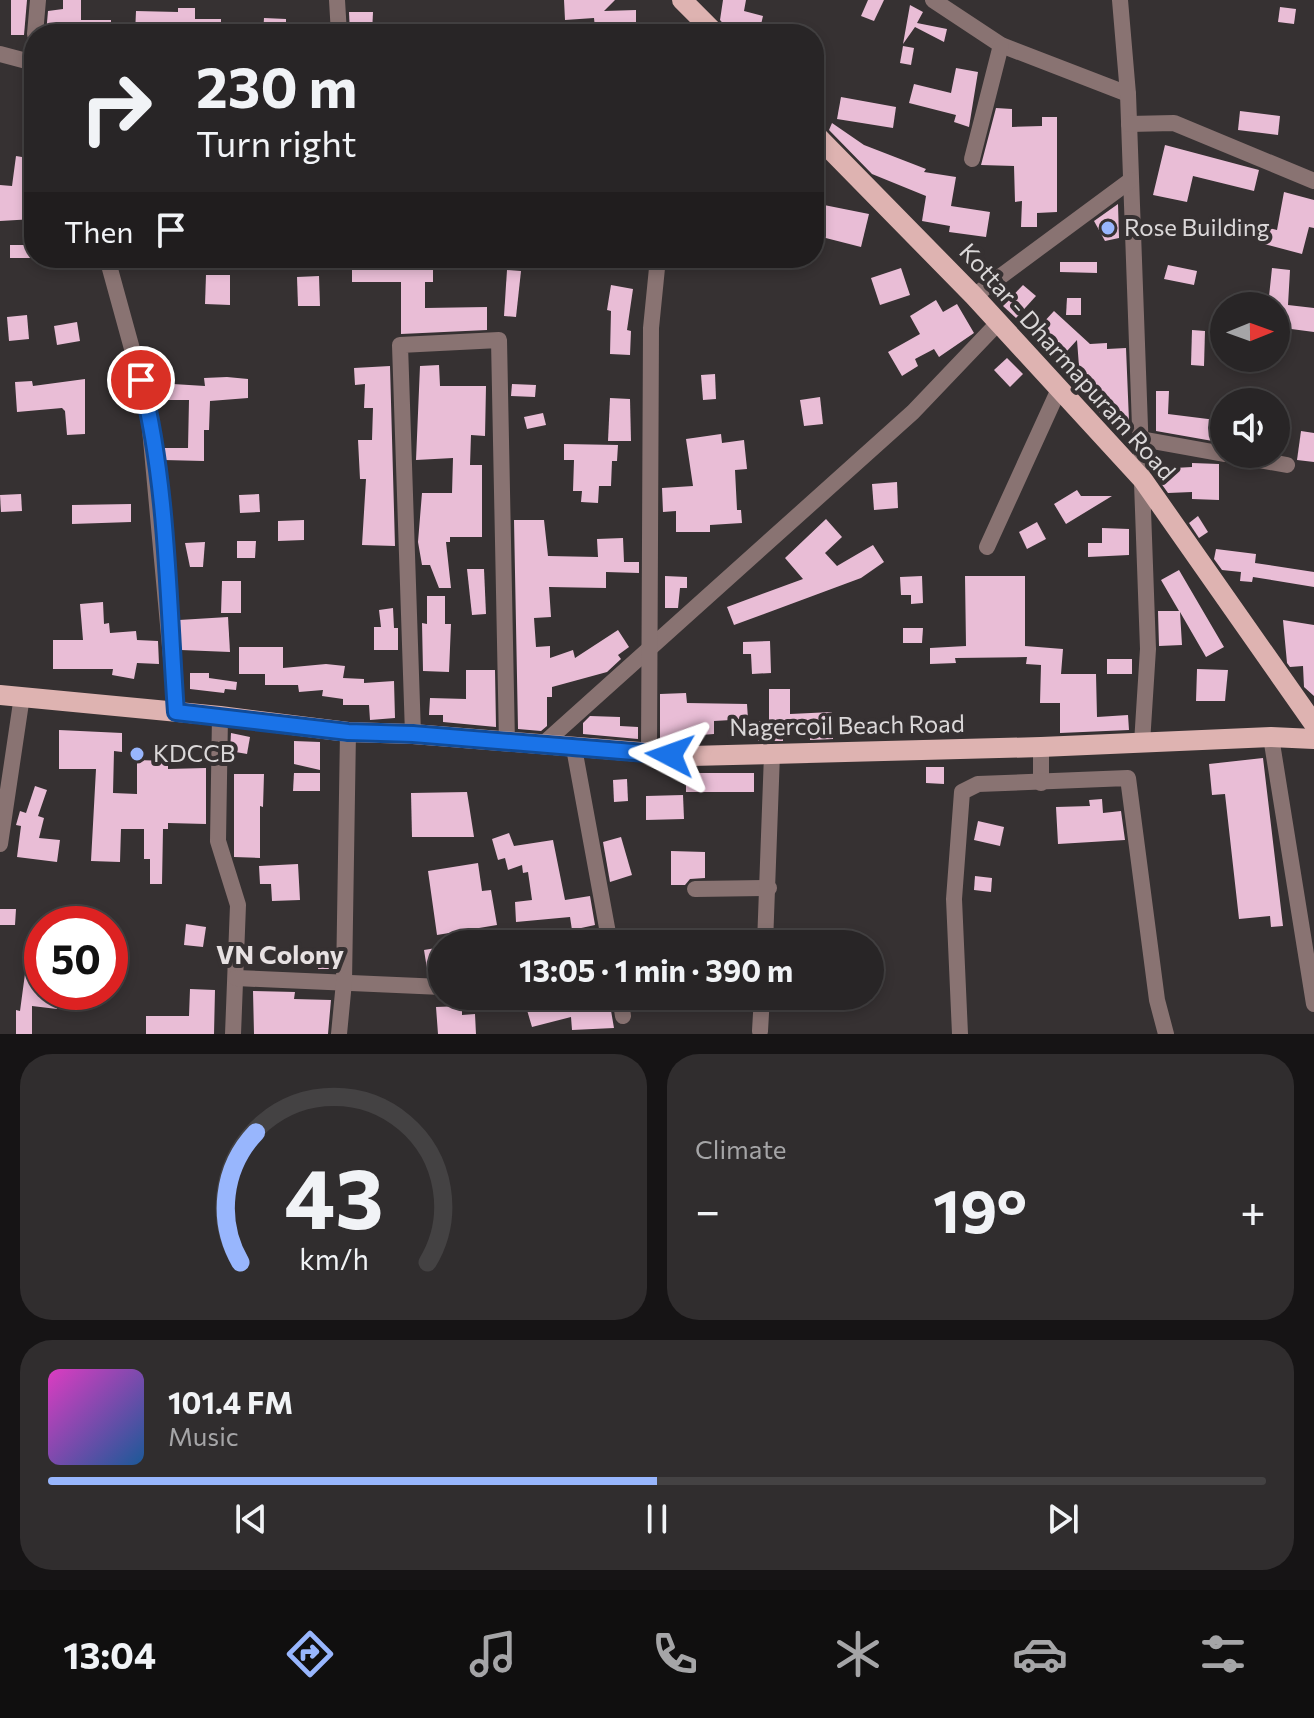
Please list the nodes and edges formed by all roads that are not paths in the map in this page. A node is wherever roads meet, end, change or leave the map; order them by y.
1 (38, 0) edge
2 (337, 0) edge
3 (933, 0) edge
4 (1120, 0) edge
5 (685, 2) edge
6 (35, 24) edge
7 (338, 24) edge
8 (707, 24) edge
9 (1001, 45) junction
10 (0, 54) edge
11 (24, 60) edge
12 (1128, 94) junction
13 (1129, 124) junction
14 (824, 143) edge
15 (972, 159) dead end
16 (1131, 180) junction
17 (1314, 181) edge
18 (110, 268) edge
19 (657, 268) edge
20 (974, 296) junction
21 (998, 323) junction
22 (1059, 389) junction
23 (1141, 439) junction
24 (1210, 451) edge
25 (1143, 480) junction
26 (987, 547) dead end
27 (648, 651) junction
28 (0, 695) edge
29 (22, 696) junction
30 (176, 712) junction
31 (220, 716) junction
32 (1314, 724) edge
33 (348, 732) junction
34 (413, 734) junction
35 (1271, 737) junction
36 (1314, 739) edge
37 (507, 743) junction
38 (1142, 743) junction
39 (541, 746) junction
40 (1041, 747) junction
41 (574, 748) junction
42 (649, 753) junction
43 (772, 754) junction
44 (1041, 783) junction
45 (0, 844) edge
46 (769, 888) junction
47 (695, 889) dead end
48 (607, 930) edge
49 (766, 930) edge
50 (236, 978) junction
51 (344, 982) junction
52 (428, 986) edge
53 (1314, 1004) edge
54 (622, 1010) edge
55 (761, 1010) edge
56 (623, 1016) dead end
57 (760, 1031) dead end
58 (233, 1034) edge
59 (339, 1034) edge
60 (960, 1034) edge
61 (1166, 1034) edge

1 - 6 street
2 - 7 street
3 - 9 street
4 - 12 street
5 - 8 main road
9 - 12 street
9 - 15 street
10 - 11 street
12 - 13 street
13 - 16 street
13 - 17 street
14 - 20 main road, Kottar - Dharmapuram Road
16 - 20 street
16 - 23 street
18 - 30 street
19 - 27 street
20 - 21 main road, Kottar - Dharmapuram Road
21 - 22 main road, Kottar - Dharmapuram Road
21 - 27 street
22 - 25 main road, Kottar - Dharmapuram Road
22 - 26 street
23 - 24 street
23 - 25 street
25 - 32 main road, Kottar - Dharmapuram Road
25 - 38 street
27 - 39 street
27 - 42 street
28 - 29 main road, Nagercoil Beach Road
29 - 30 main road, Nagercoil Beach Road
29 - 45 street
30 - 31 main road, Nagercoil Beach Road
31 - 33 main road, Nagercoil Beach Road
31 - 50 street
33 - 34 main road, Nagercoil Beach Road
33 - 51 street
34 - 37 main road, Nagercoil Beach Road
34 - 37 street
35 - 36 main road, Nagercoil Beach Road
35 - 38 main road, Nagercoil Beach Road
35 - 53 street
37 - 39 main road, Nagercoil Beach Road
38 - 40 main road, Nagercoil Beach Road
39 - 41 main road, Nagercoil Beach Road
40 - 43 main road, Nagercoil Beach Road
40 - 44 street
41 - 42 main road, Nagercoil Beach Road
41 - 48 street
42 - 43 main road, Nagercoil Beach Road
43 - 46 street
44 - 60 street
44 - 61 street
46 - 47 street
46 - 49 street
50 - 51 street
50 - 58 street
51 - 52 street
51 - 59 street
54 - 56 street
55 - 57 street

